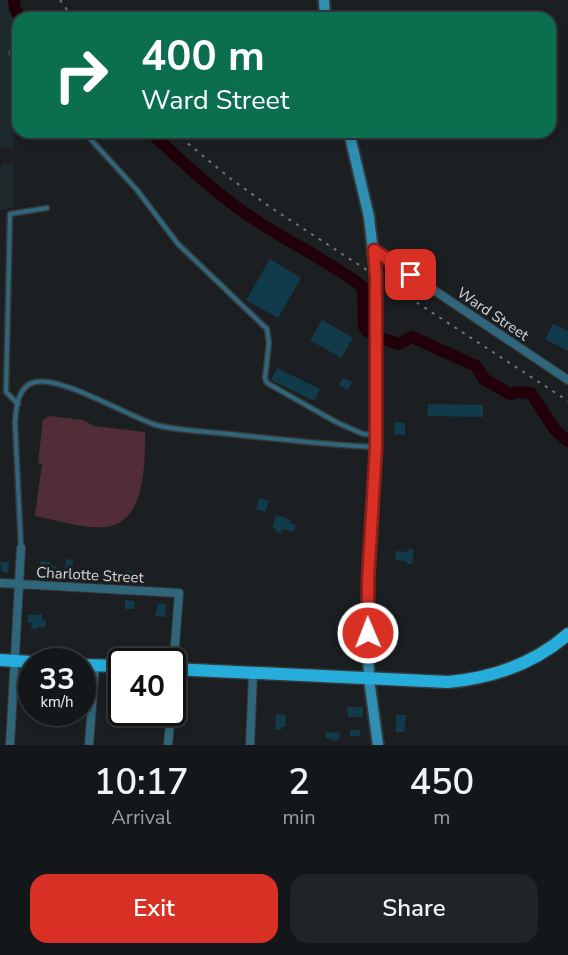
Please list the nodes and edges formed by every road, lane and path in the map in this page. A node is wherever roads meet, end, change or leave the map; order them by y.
1 (89, 138) edge
2 (350, 138) edge
3 (47, 208) dead end
4 (374, 250) junction
5 (568, 380) edge
6 (18, 404) junction
7 (376, 435) junction
8 (376, 447) junction
9 (21, 548) joint
10 (0, 583) edge
11 (19, 585) junction
12 (568, 634) edge
13 (175, 648) edge
14 (0, 660) edge
15 (13, 661) junction
16 (18, 661) edge
17 (186, 670) edge
18 (253, 674) junction
19 (369, 679) junction
20 (89, 726) edge
21 (170, 726) edge
22 (10, 745) edge
23 (89, 745) edge
24 (168, 745) edge
25 (250, 745) edge
26 (378, 745) edge

1 - 7 lane
2 - 4 street
3 - 6 lane
4 - 5 street, Ward Street
4 - 7 street
6 - 8 lane
6 - 9 lane
7 - 8 street
8 - 19 street
9 - 11 street
10 - 11 street, Charlotte Street
11 - 13 street, Charlotte Street
11 - 15 street
12 - 19 main road
14 - 15 main road
15 - 16 main road
15 - 22 street
17 - 18 main road
18 - 19 main road
18 - 25 street
19 - 26 street
20 - 23 street
21 - 24 street

